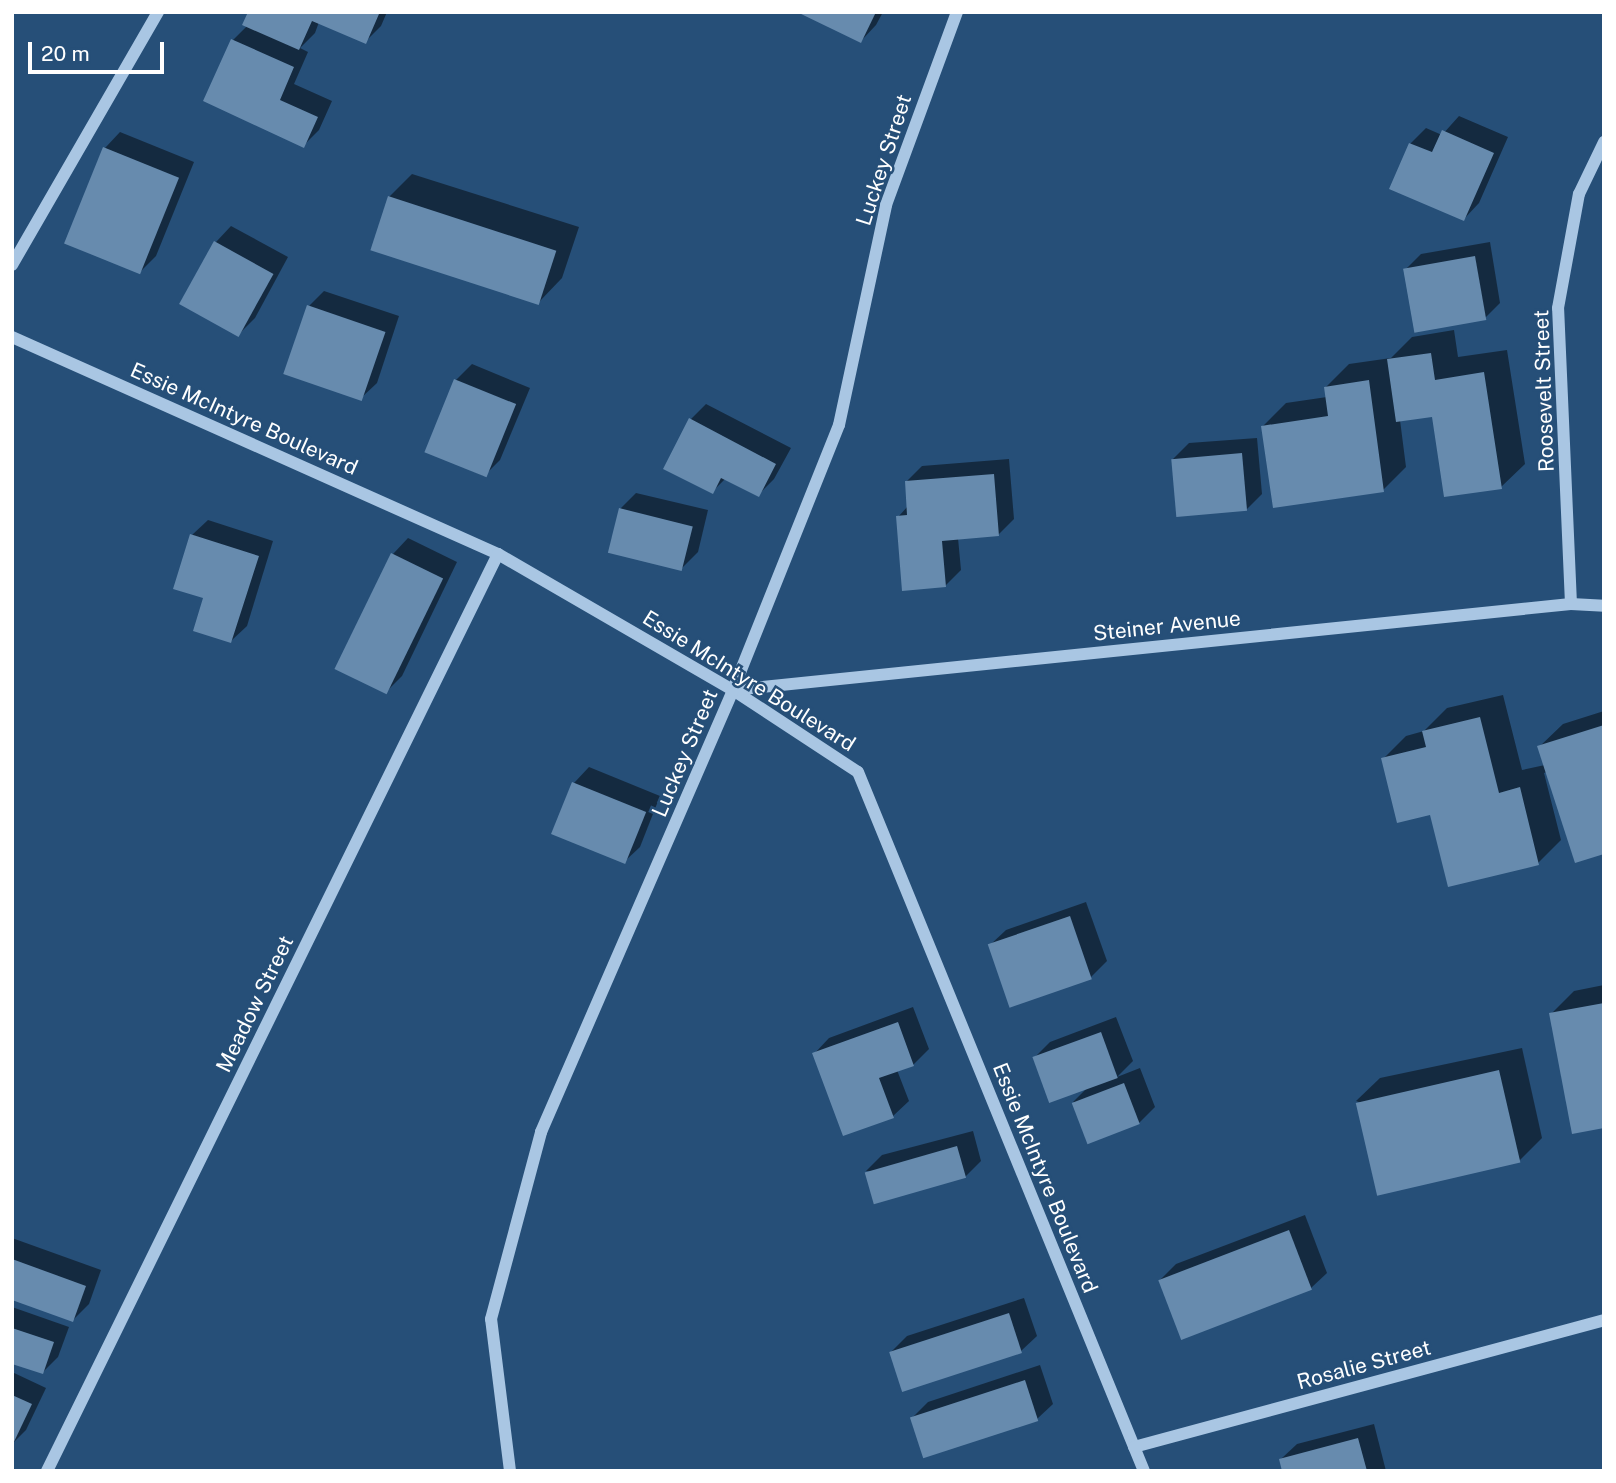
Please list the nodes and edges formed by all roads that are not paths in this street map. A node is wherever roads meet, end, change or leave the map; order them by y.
1 (158, 12) edge
2 (957, 12) edge
3 (1604, 142) edge
4 (12, 265) edge
5 (12, 337) edge
6 (498, 554) junction
7 (1571, 604) junction
8 (1604, 606) edge
9 (733, 690) junction
10 (1604, 1320) edge
11 (1134, 1447) junction
12 (47, 1471) edge
13 (510, 1471) edge
14 (1144, 1471) edge

1 - 4 street
2 - 9 street, Luckey Street
3 - 7 street, Roosevelt Street
5 - 6 street, Essie McIntyre Boulevard
6 - 9 street, Essie McIntyre Boulevard
6 - 12 street, Meadow Street
7 - 8 street, Steiner Avenue
7 - 9 street, Steiner Avenue
9 - 11 street, Essie McIntyre Boulevard
9 - 13 street, Luckey Street
10 - 11 street, Rosalie Street
11 - 14 street, Essie McIntyre Boulevard

